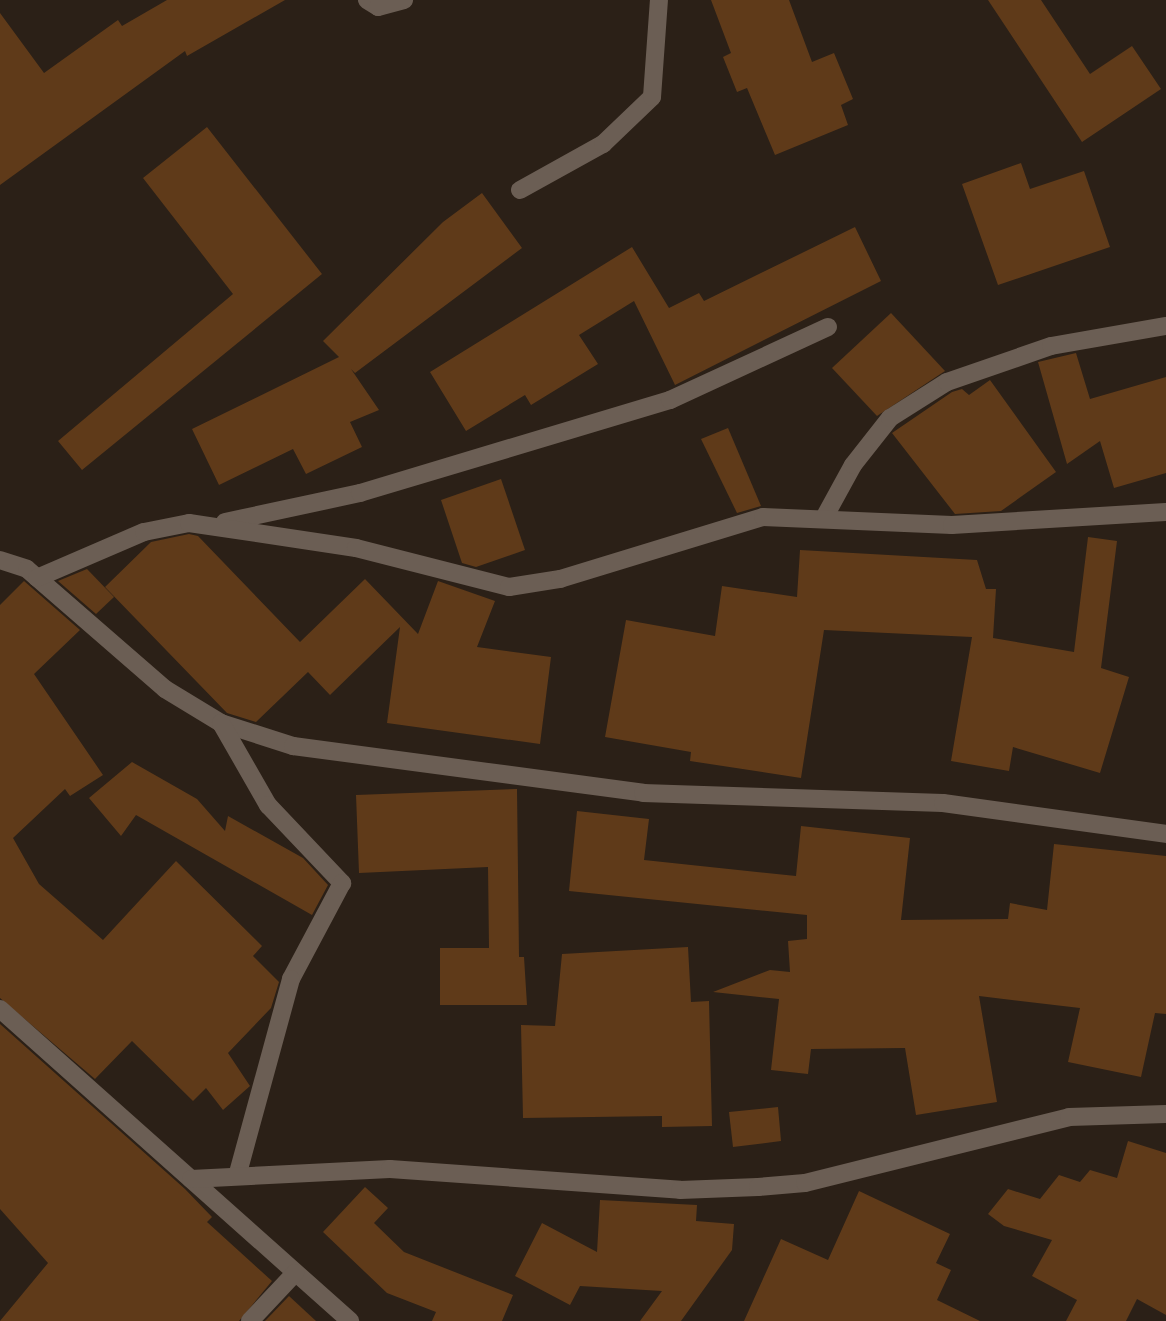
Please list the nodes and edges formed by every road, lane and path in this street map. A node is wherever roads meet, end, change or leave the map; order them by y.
1 (367, 0) edge
2 (404, 0) edge
3 (659, 0) edge
4 (520, 190) dead end
5 (1166, 326) edge
6 (828, 327) dead end
7 (1166, 512) edge
8 (824, 518) junction
9 (218, 524) junction
10 (0, 560) edge
11 (37, 578) junction
12 (220, 723) junction
13 (1166, 834) edge
14 (0, 1009) edge
15 (1166, 1114) edge
16 (237, 1176) junction
17 (191, 1179) junction
18 (295, 1273) junction
19 (250, 1321) edge
20 (350, 1321) edge

1 - 2 street
3 - 4 street
5 - 8 street
6 - 9 street
7 - 8 street
8 - 9 street
9 - 11 street
10 - 11 street
11 - 12 street
12 - 13 street
12 - 16 street
14 - 17 street
15 - 16 street
16 - 17 street
17 - 18 street
18 - 19 street
18 - 20 street

